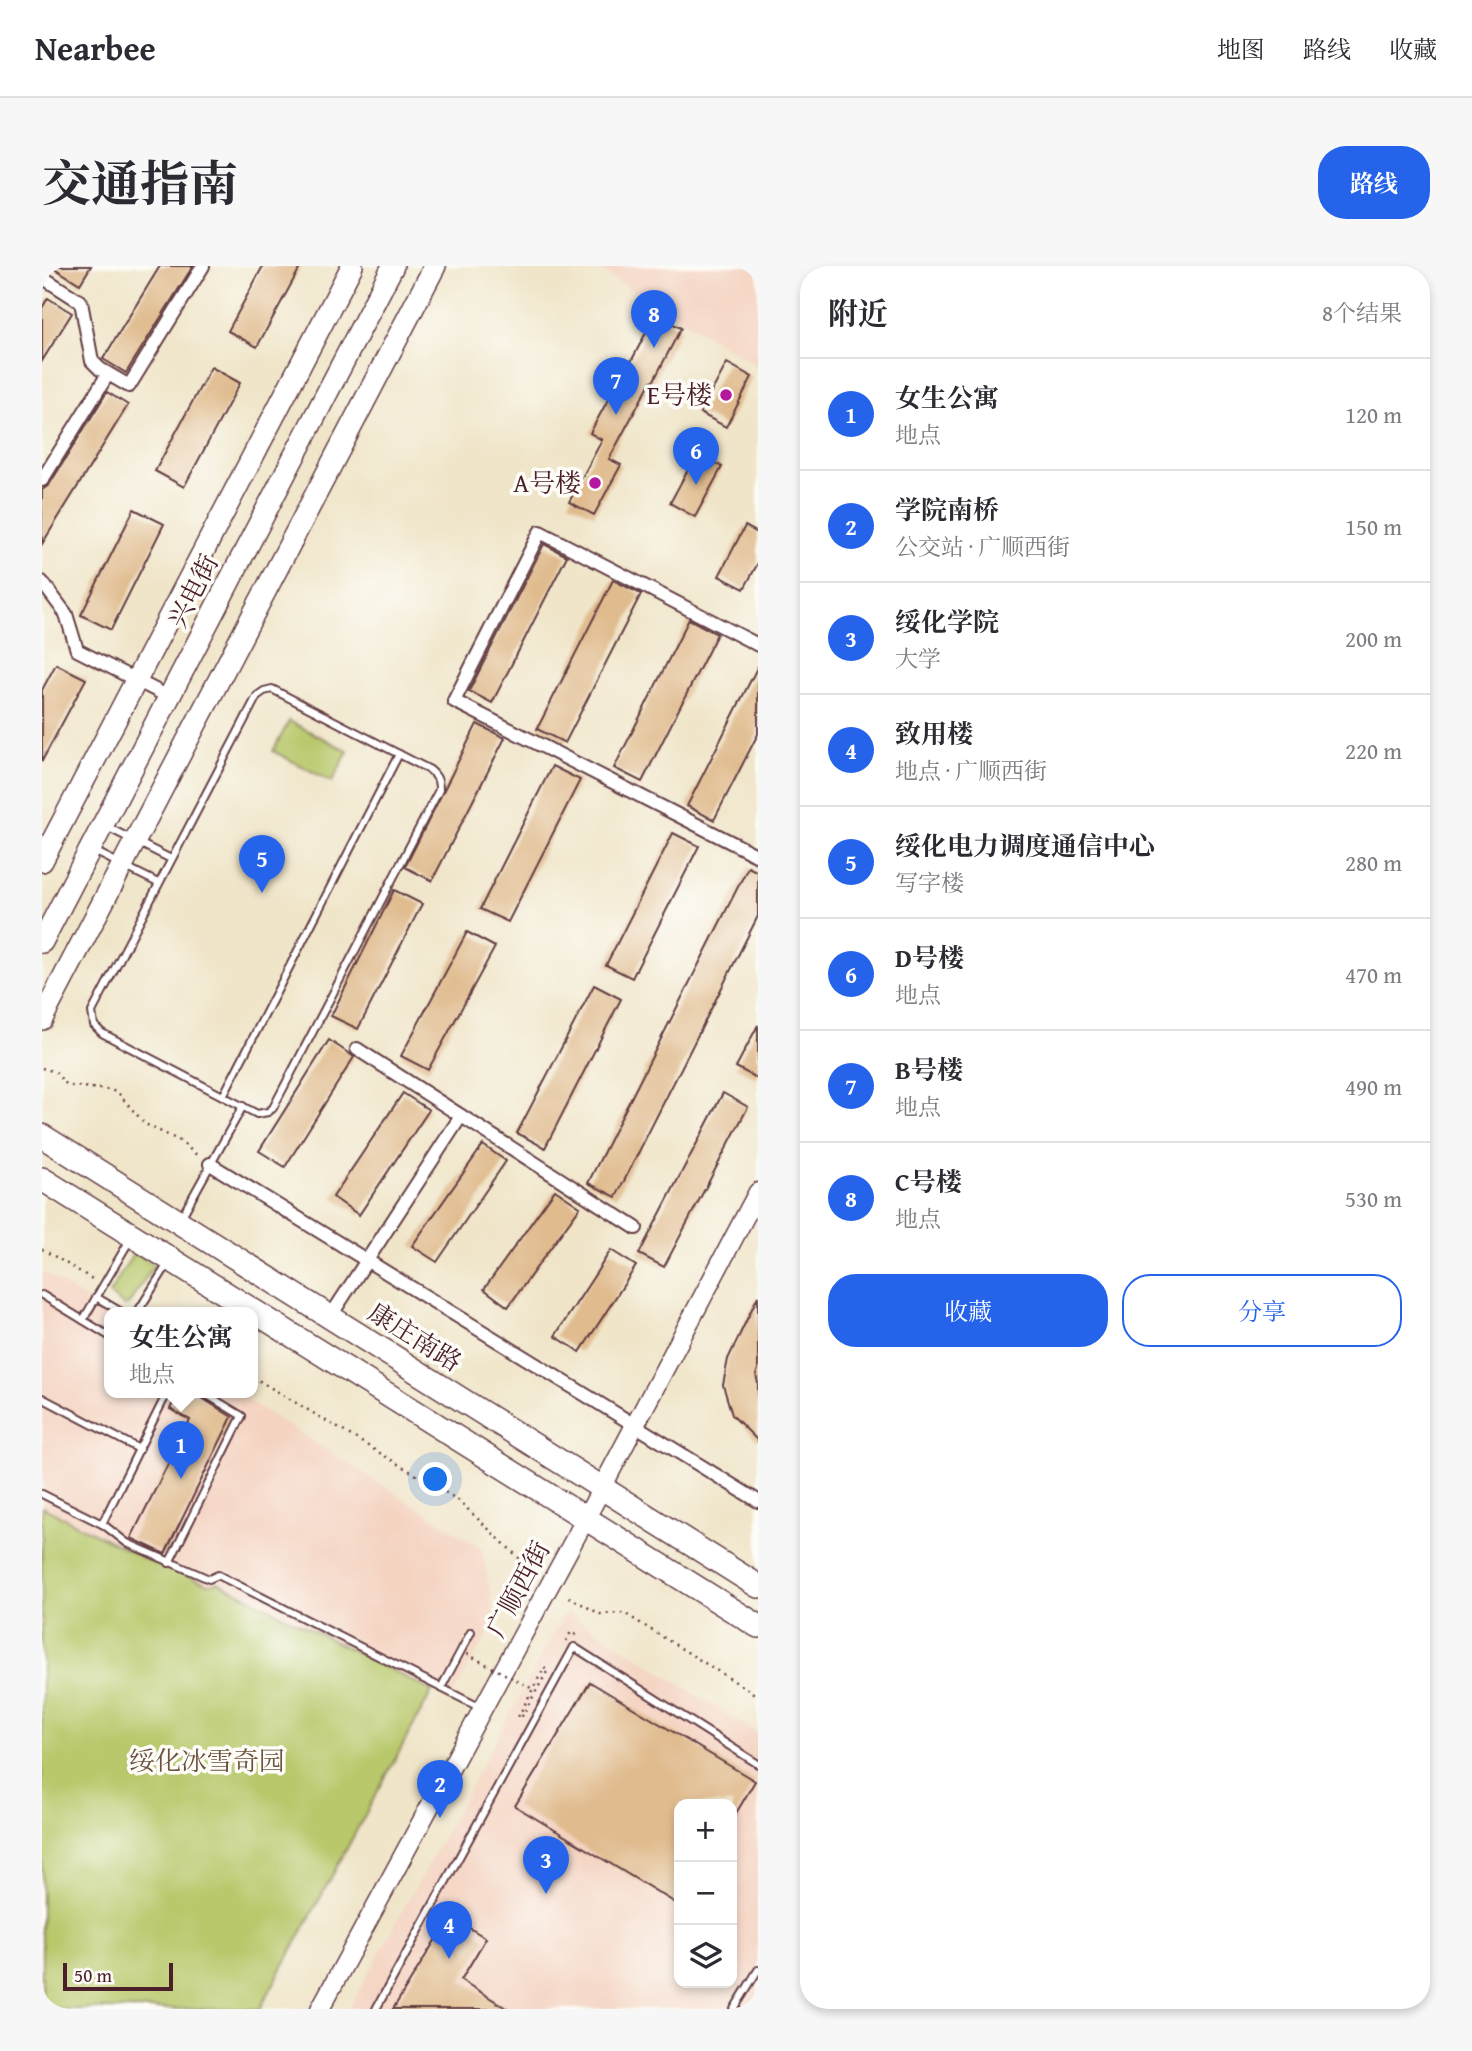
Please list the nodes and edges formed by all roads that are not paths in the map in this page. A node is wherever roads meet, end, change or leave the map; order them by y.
1 (203, 266) edge
2 (352, 266) edge
3 (393, 266) edge
4 (435, 266) edge
5 (42, 277) edge
6 (108, 374) junction
7 (42, 480) edge
8 (42, 582) edge
9 (758, 645) edge
10 (136, 680) junction
11 (169, 697) junction
12 (399, 754) junction
13 (103, 825) junction
14 (135, 841) junction
15 (90, 849) junction
16 (758, 856) edge
17 (171, 859) junction
18 (42, 861) edge
19 (122, 865) junction
20 (158, 883) junction
21 (42, 942) edge
22 (42, 1019) edge
23 (357, 1049) dead end
24 (223, 1096) junction
25 (243, 1106) junction
26 (461, 1116) junction
27 (42, 1136) edge
28 (210, 1164) junction
29 (42, 1179) edge
30 (758, 1192) edge
31 (178, 1222) junction
32 (636, 1228) dead end
33 (132, 1236) junction
34 (367, 1260) junction
35 (170, 1261) junction
36 (42, 1296) edge
37 (96, 1297) junction
38 (113, 1307) edge
39 (141, 1307) edge
40 (244, 1307) edge
41 (258, 1315) edge
42 (330, 1317) junction
43 (83, 1320) junction
44 (104, 1333) edge
45 (42, 1398) edge
46 (164, 1398) edge
47 (212, 1398) edge
48 (635, 1424) junction
49 (139, 1449) junction
50 (601, 1487) junction
51 (42, 1494) edge
52 (758, 1501) edge
53 (586, 1518) junction
54 (102, 1524) junction
55 (169, 1563) junction
56 (758, 1586) edge
57 (758, 1626) edge
58 (471, 1632) dead end
59 (441, 1688) junction
60 (483, 1709) junction
61 (758, 1764) edge
62 (758, 1970) edge
63 (320, 2009) edge
64 (376, 2009) edge
65 (734, 2009) edge

1 - 6 street
2 - 10 main road
3 - 11 main road, 兴电街
4 - 14 main road
5 - 6 street
6 - 7 street
8 - 10 street
9 - 16 street
10 - 11 street
10 - 18 main road
11 - 13 main road, 兴电街
12 - 17 lane
12 - 24 lane
12 - 25 lane
13 - 14 lane
13 - 15 main road, 兴电街
14 - 17 lane
14 - 19 main road
15 - 19 lane
15 - 21 main road, 兴电街
17 - 20 lane
19 - 20 lane
19 - 22 main road
20 - 24 lane
23 - 26 street
24 - 25 lane
25 - 28 lane
26 - 32 street
26 - 34 street
27 - 31 highway, 康庄南路
28 - 31 lane
28 - 34 street
29 - 33 highway
30 - 48 main road, 广顺西街
31 - 42 highway, 康庄南路
33 - 35 highway
33 - 37 lane
34 - 42 street
34 - 48 street
35 - 39 lane
35 - 40 highway
36 - 43 lane
37 - 38 lane
37 - 43 lane
41 - 53 highway
42 - 50 highway, 康庄南路
43 - 44 lane
45 - 49 lane
46 - 49 lane
47 - 55 lane
48 - 50 main road, 广顺西街
48 - 52 street
49 - 54 lane
50 - 53 main road, 广顺西街
50 - 56 highway, 康庄南路
51 - 54 lane
53 - 57 highway
53 - 60 main road, 广顺西街
54 - 55 lane
55 - 59 lane
58 - 59 lane
59 - 60 lane
60 - 63 main road, 广顺西街
61 - 64 lane
62 - 65 lane

